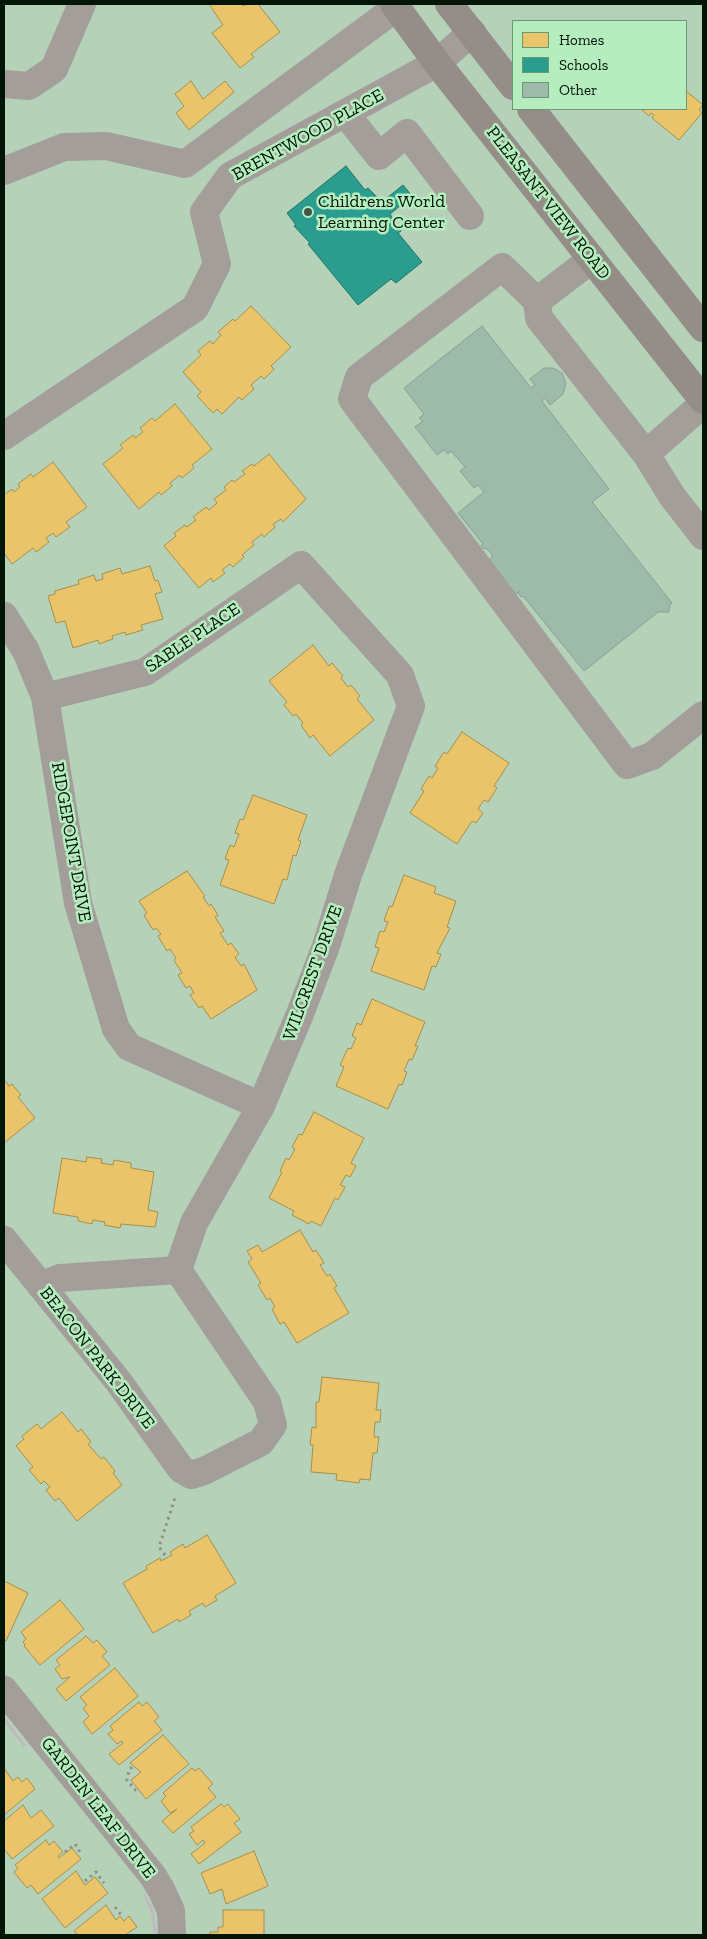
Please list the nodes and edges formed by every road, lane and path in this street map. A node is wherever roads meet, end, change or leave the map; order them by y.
1 (82, 4) edge
2 (449, 4) edge
3 (396, 6) edge
4 (472, 32) junction
5 (437, 63) junction
6 (4, 84) edge
7 (512, 85) edge
8 (532, 110) edge
9 (345, 113) junction
10 (4, 171) edge
11 (470, 216) dead end
12 (592, 259) junction
13 (537, 301) junction
14 (703, 328) edge
15 (703, 400) edge
16 (703, 404) edge
17 (4, 436) edge
18 (646, 454) junction
19 (703, 536) edge
20 (301, 565) joint
21 (4, 616) edge
22 (45, 697) junction
23 (703, 715) edge
24 (261, 1106) junction
25 (4, 1240) edge
26 (178, 1270) junction
27 (41, 1286) junction
28 (185, 1481) junction
29 (165, 1555) dead end
30 (4, 1690) edge
31 (132, 1767) dead end
32 (136, 1791) dead end
33 (65, 1852) dead end
34 (80, 1852) dead end
35 (85, 1881) dead end
36 (104, 1883) dead end
37 (115, 1907) dead end
38 (123, 1917) dead end
39 (172, 1935) edge

1 - 6 street
2 - 4 main road
3 - 5 main road, PLEASANT VIEW ROAD
3 - 10 street
4 - 5 street, BRENTWOOD PLACE
4 - 7 main road
5 - 9 street, BRENTWOOD PLACE
5 - 12 main road, PLEASANT VIEW ROAD
8 - 14 main road
9 - 11 street
9 - 17 street, BRENTWOOD PLACE
12 - 13 street
12 - 15 main road, PLEASANT VIEW ROAD
13 - 18 street
13 - 23 street
16 - 18 street
18 - 19 street
20 - 22 street, SABLE PLACE
20 - 24 street, WILCREST DRIVE
21 - 22 street, RIDGEPOINT DRIVE
22 - 24 street, RIDGEPOINT DRIVE
24 - 26 street, WILCREST DRIVE
25 - 27 street, BEACON PARK DRIVE
26 - 27 street
26 - 28 street
27 - 28 street, BEACON PARK DRIVE
28 - 29 path
30 - 39 street, GARDEN LEAF DRIVE
31 - 32 path
33 - 34 path
35 - 36 path
37 - 38 path

